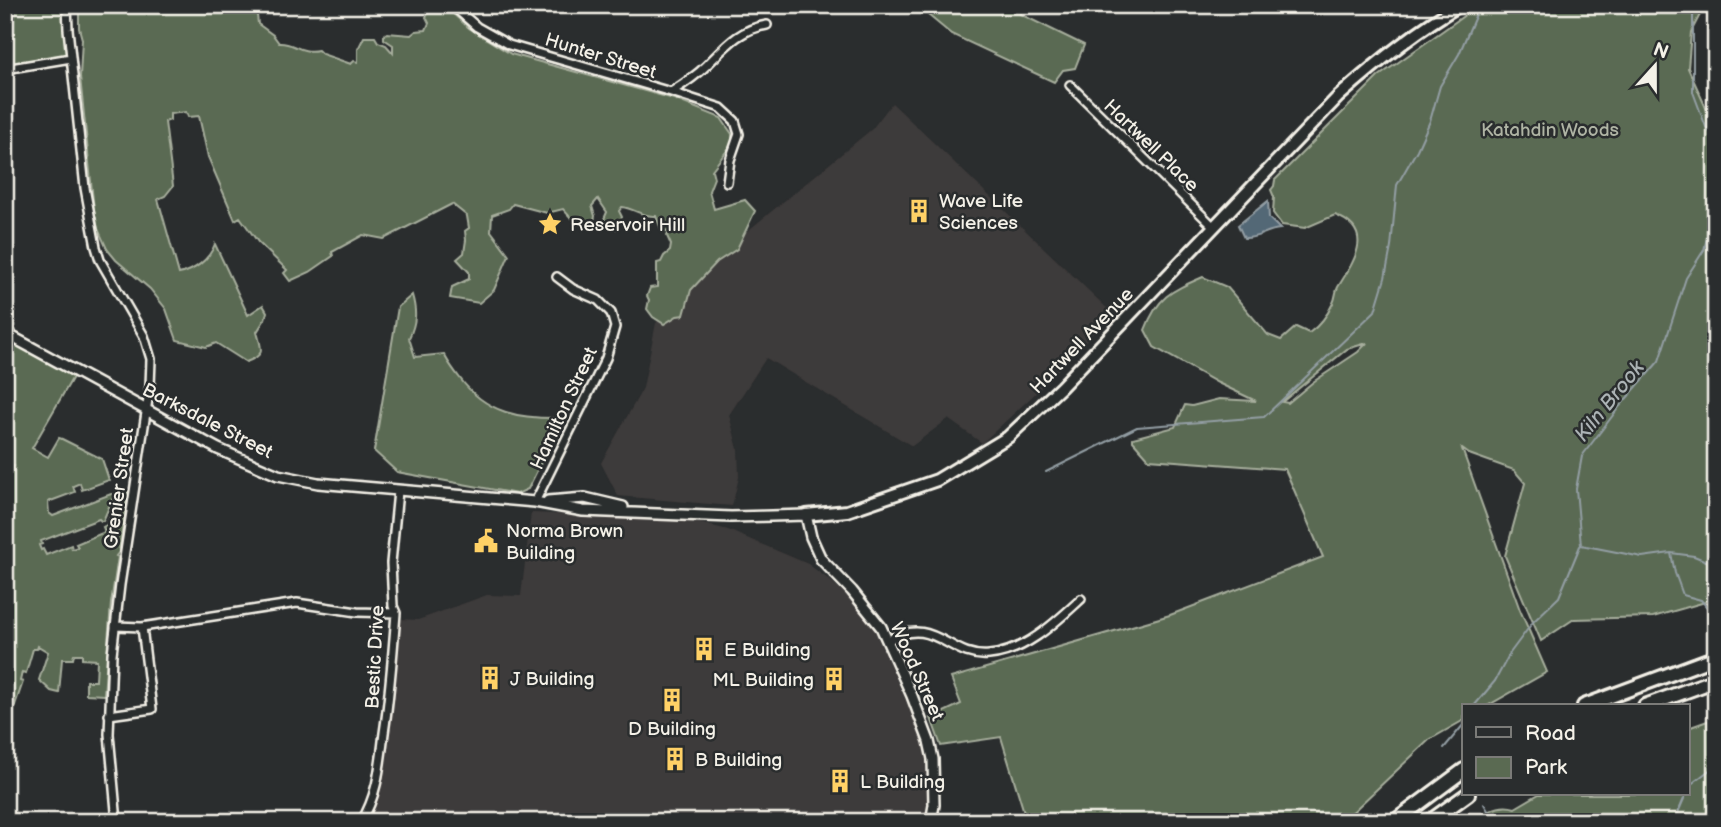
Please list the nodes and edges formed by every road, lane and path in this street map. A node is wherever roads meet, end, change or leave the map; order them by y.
1 (67, 5) edge
2 (452, 5) edge
3 (1460, 5) edge
4 (767, 25) dead end
5 (71, 58) junction
6 (5, 69) edge
7 (1070, 85) dead end
8 (671, 92) junction
9 (727, 182) dead end
10 (1213, 226) junction
11 (557, 277) dead end
12 (5, 333) edge
13 (146, 409) junction
14 (398, 491) junction
15 (585, 498) joint
16 (536, 502) junction
17 (583, 511) joint
18 (641, 512) junction
19 (806, 515) junction
20 (1081, 599) dead end
21 (396, 613) junction
22 (115, 626) junction
23 (142, 627) junction
24 (887, 641) junction
25 (1716, 657) edge
26 (1716, 680) edge
27 (1589, 704) edge
28 (1650, 704) edge
29 (109, 715) junction
30 (1462, 772) edge
31 (1465, 796) edge
32 (117, 822) edge
33 (361, 822) edge
34 (931, 822) edge
35 (1395, 822) edge
36 (1429, 822) edge

1 - 5 street, Grenier Street
2 - 8 street, Hunter Street
3 - 10 main road, Hartwell Avenue
4 - 8 street, Hunter Street
5 - 6 street
5 - 13 street, Grenier Street
7 - 10 street, Hartwell Place
8 - 9 street, Hunter Street
10 - 19 main road, Hartwell Avenue
11 - 16 street, Hamilton Street
12 - 13 street, Barksdale Street
13 - 14 street, Barksdale Street
13 - 22 street, Grenier Street
14 - 16 street, Barksdale Street
14 - 21 street, Bestic Drive
15 - 16 street, Barksdale Street
15 - 18 street, Hartwell Avenue
16 - 17 street, Barksdale Street
17 - 18 street, Hartwell Avenue
18 - 19 street, Hartwell Avenue
19 - 24 street, Wood Street
20 - 24 street
21 - 23 street
21 - 33 street, Bestic Drive
22 - 23 street
22 - 29 street, Grenier Street
23 - 29 street
24 - 34 street, Wood Street
25 - 27 highway
26 - 28 highway
29 - 32 street, Grenier Street
30 - 35 highway
31 - 36 highway

